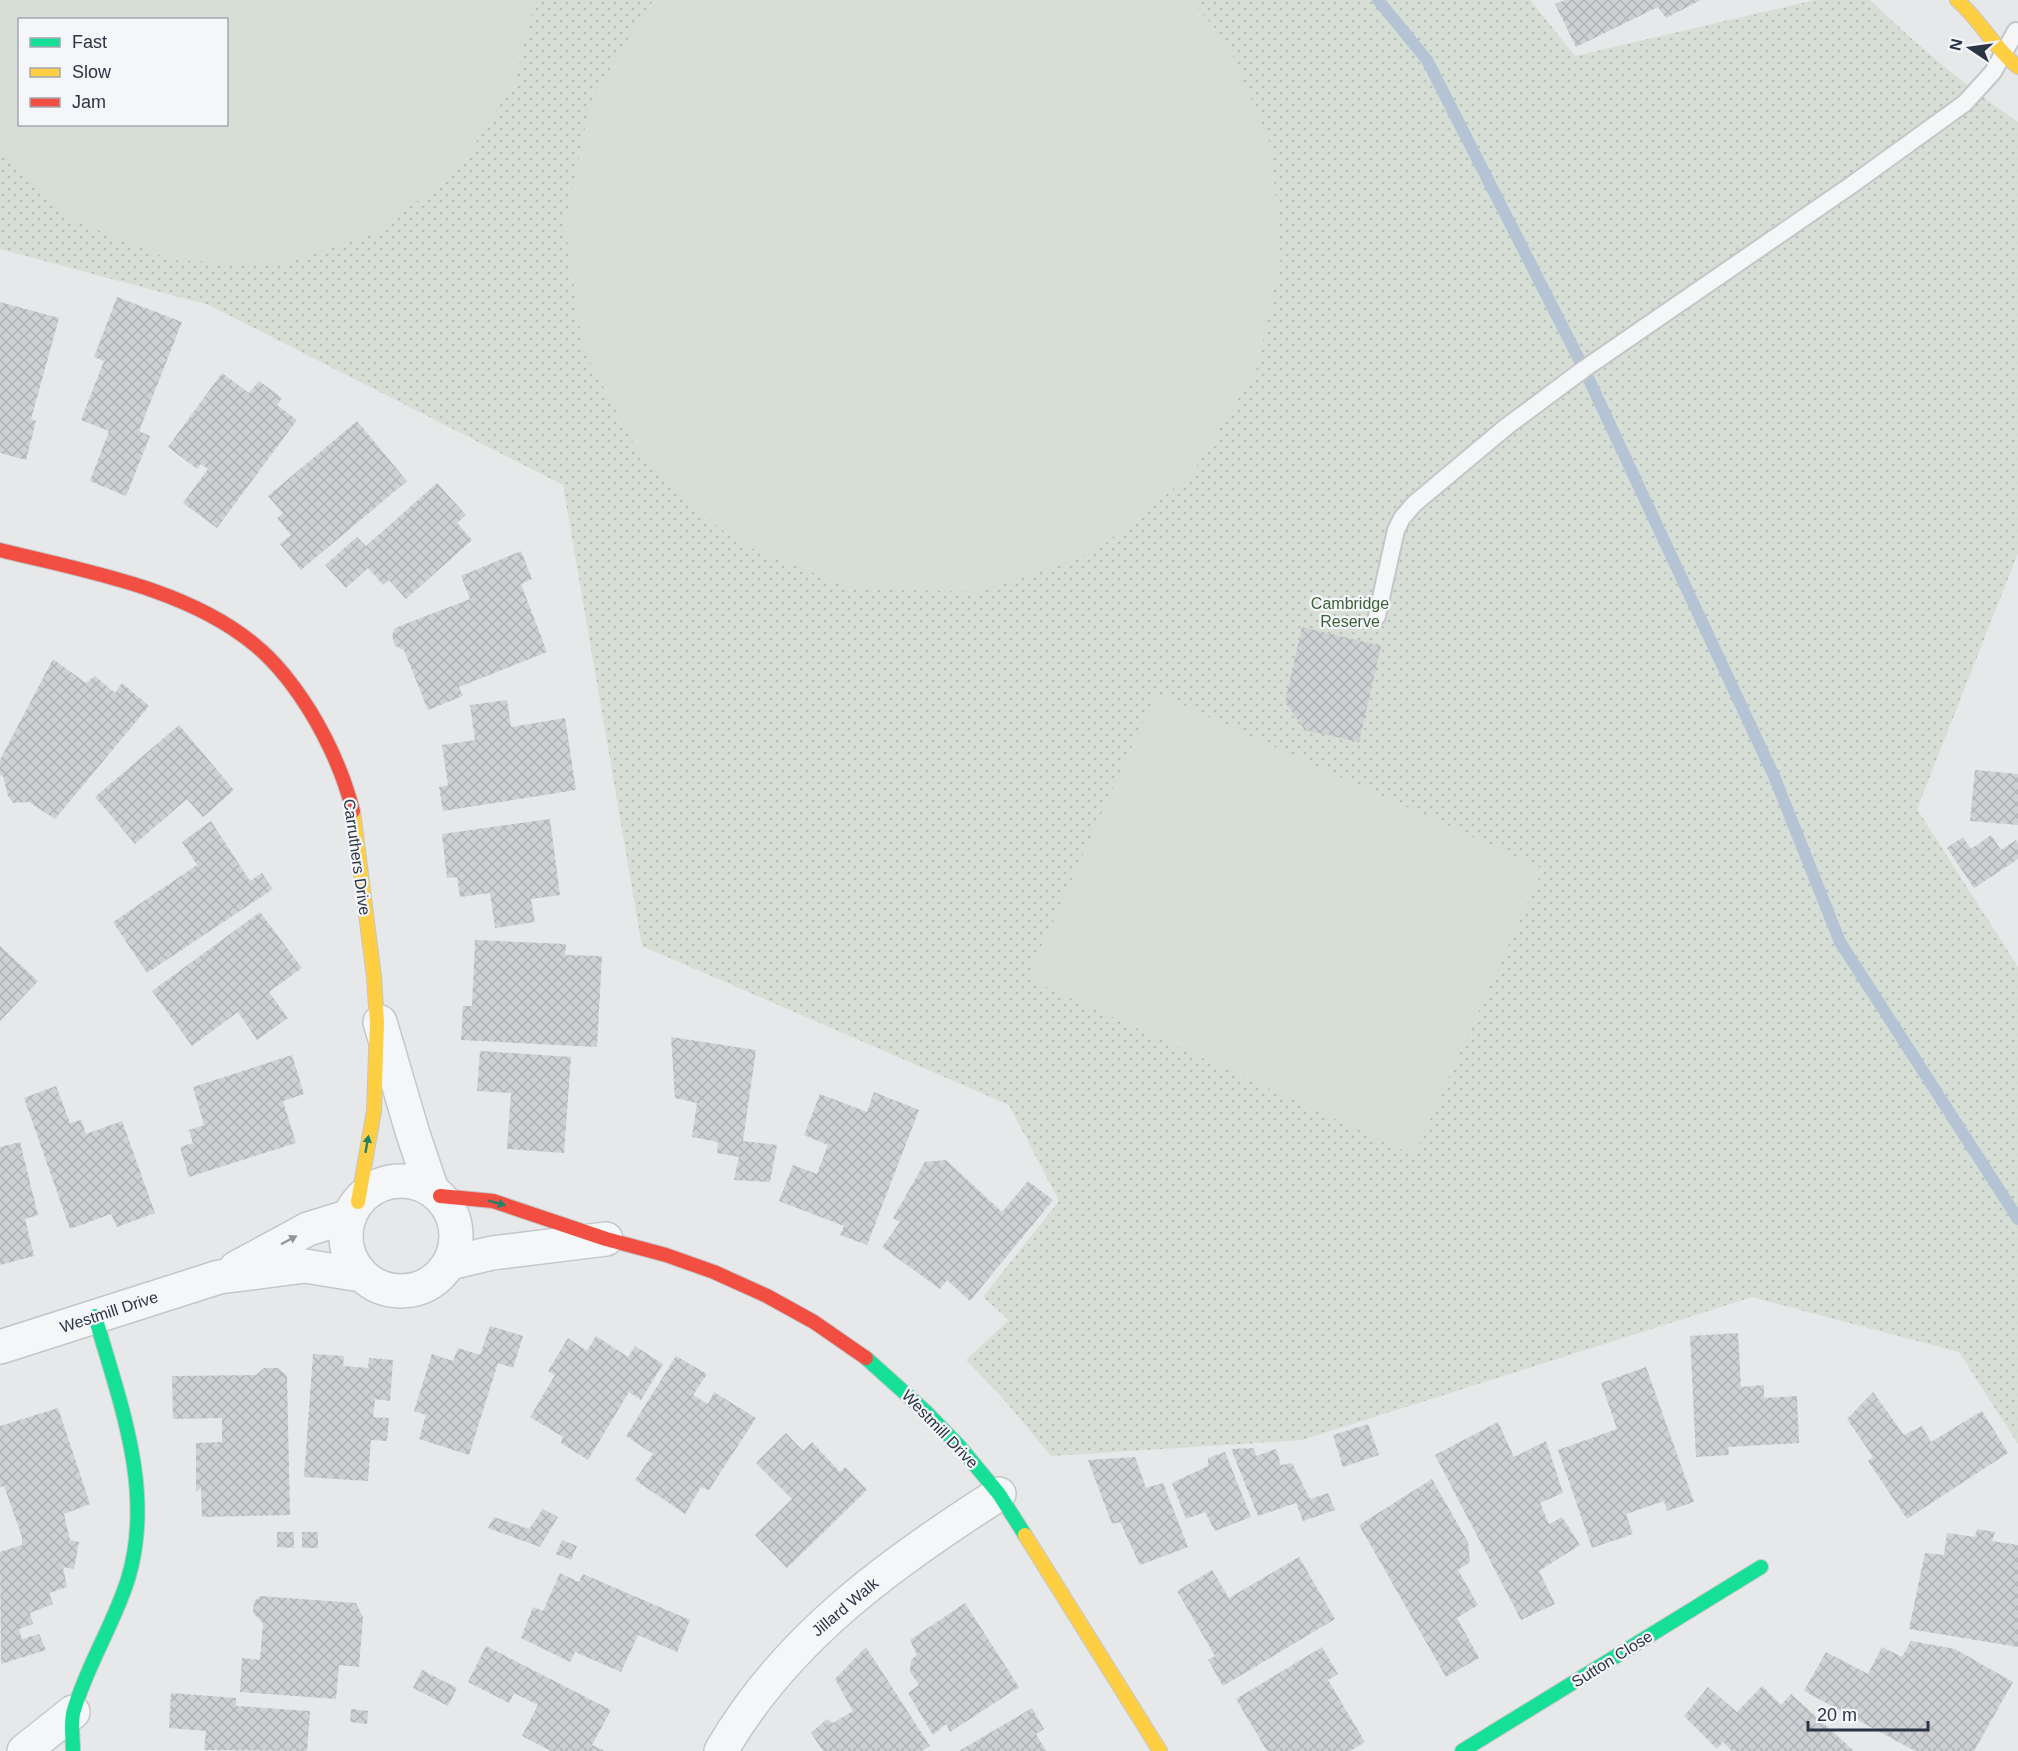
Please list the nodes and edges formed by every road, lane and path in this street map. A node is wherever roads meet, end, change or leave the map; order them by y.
1 (1961, 4) edge
2 (2009, 28) edge
3 (2003, 53) junction
4 (2018, 67) edge
5 (0, 550) edge
6 (1377, 616) dead end
7 (377, 1012) junction
8 (436, 1193) junction
9 (354, 1209) junction
10 (606, 1239) junction
11 (450, 1263) junction
12 (361, 1275) junction
13 (219, 1277) junction
14 (95, 1316) junction
15 (0, 1347) edge
16 (999, 1494) junction
17 (1761, 1567) dead end
18 (73, 1712) junction
19 (24, 1751) edge
20 (73, 1751) edge
21 (721, 1751) edge
22 (1160, 1751) edge
23 (1462, 1751) edge

1 - 2 street
1 - 3 street
2 - 3 lane
3 - 4 street
3 - 6 lane
5 - 7 street, Carruthers Drive
7 - 8 street, Carruthers Drive
9 -> 7 street, Carruthers Drive
8 - 9 street
8 -> 10 street, Westmill Drive
8 - 11 street
9 - 12 street
13 -> 9 street, Westmill Drive
10 - 11 street, Westmill Drive
10 - 16 street, Westmill Drive
11 - 12 street
12 - 13 street, Westmill Drive
13 - 14 street, Westmill Drive
14 - 15 street, Westmill Drive
14 - 18 street
16 - 21 street, Jillard Walk
16 - 22 street, Westmill Drive
17 - 23 street, Sutton Close
18 - 19 street
18 - 20 street

